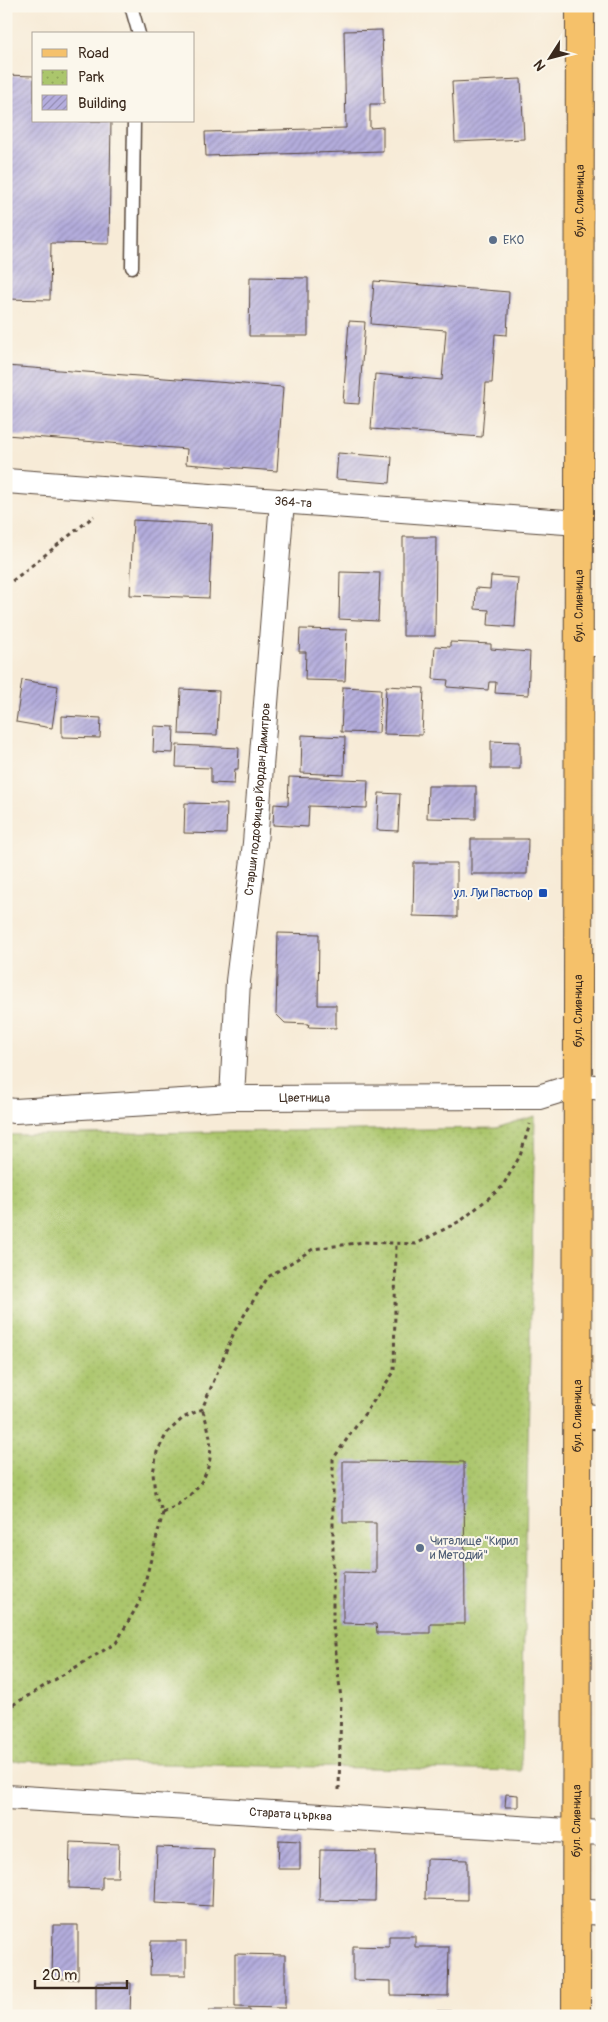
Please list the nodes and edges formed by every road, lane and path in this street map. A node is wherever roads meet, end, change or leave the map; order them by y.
1 (131, 6) edge
2 (580, 6) edge
3 (138, 32) edge
4 (134, 122) edge
5 (132, 267) dead end
6 (6, 481) edge
7 (128, 490) junction
8 (282, 501) junction
9 (579, 522) junction
10 (6, 586) edge
11 (590, 644) edge
12 (590, 1087) edge
13 (539, 1097) junction
14 (232, 1098) junction
15 (6, 1110) edge
16 (396, 1243) junction
17 (202, 1409) junction
18 (590, 1416) edge
19 (163, 1513) junction
20 (6, 1709) edge
21 (6, 1797) edge
22 (338, 1818) junction
23 (589, 1833) edge
24 (590, 1912) edge
25 (576, 2016) edge

1 - 3 lane
2 - 9 main road, бул. Сливница
4 - 5 lane
6 - 7 street, 364-та
7 - 8 street, 364-та
7 - 10 path
8 - 9 street, 364-та
8 - 14 street, Старши подофицер Йордан Димитров
9 - 11 main road, бул. Сливница
11 - 12 main road, бул. Сливница
12 - 13 street, Цветница
12 - 18 main road, бул. Сливница
13 - 14 street, Цветница
13 - 16 path
14 - 15 street, Цветница
16 - 17 path
16 - 22 path
17 - 19 path
17 - 19 path
18 - 23 main road, бул. Сливница
19 - 20 path
21 - 22 street, Старата църква
22 - 23 street, Старата църква
23 - 24 main road, бул. Сливница
24 - 25 main road, бул. Сливница

